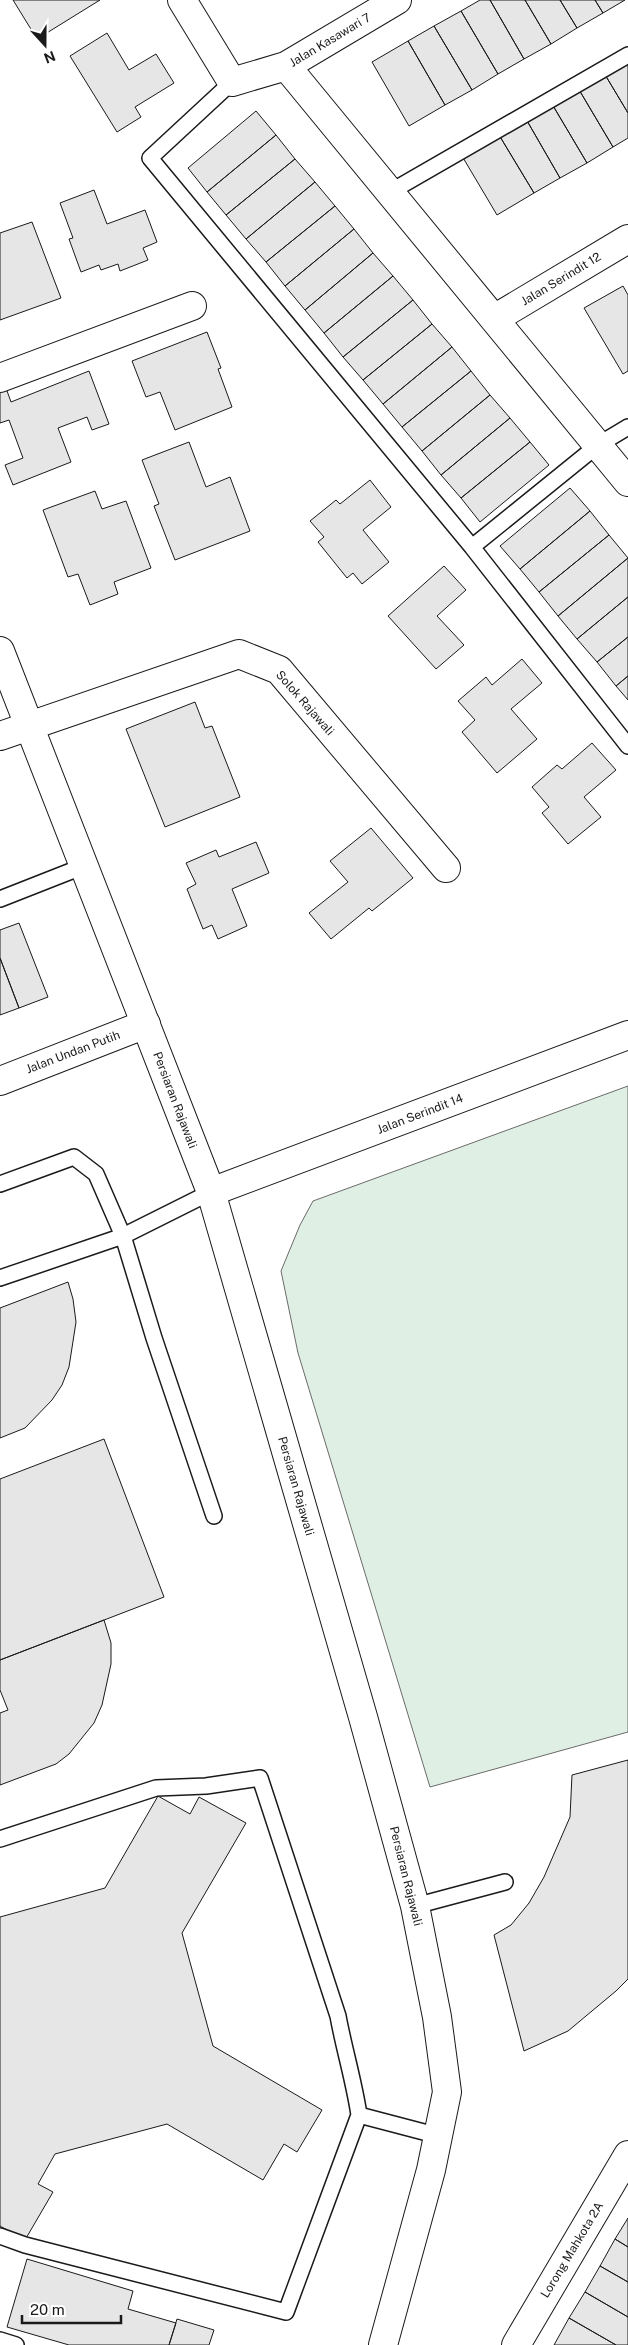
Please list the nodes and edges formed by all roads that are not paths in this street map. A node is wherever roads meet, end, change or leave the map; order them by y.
1 (182, 0) edge
2 (397, 0) edge
3 (628, 55) edge
4 (286, 66) junction
5 (232, 82) junction
6 (390, 192) junction
7 (628, 239) edge
8 (192, 306) dead end
9 (494, 319) junction
10 (0, 378) edge
11 (628, 427) edge
12 (598, 445) junction
13 (628, 482) edge
14 (472, 547) junction
15 (0, 651) edge
16 (29, 726) junction
17 (0, 736) edge
18 (628, 746) edge
19 (84, 866) junction
20 (446, 868) dead end
21 (0, 899) edge
22 (146, 1024) junction
23 (628, 1035) edge
24 (0, 1081) edge
25 (0, 1184) edge
26 (211, 1192) junction
27 (123, 1236) junction
28 (0, 1278) edge
29 (214, 1516) dead end
30 (0, 1839) edge
31 (505, 1882) dead end
32 (415, 1906) junction
33 (359, 2115) junction
34 (439, 2136) junction
35 (628, 2156) edge
36 (0, 2236) edge
37 (0, 2340) edge
38 (16, 2345) edge
39 (383, 2345) edge
40 (516, 2345) edge

1 - 5 street
2 - 4 street, Jalan Kasawari 7
3 - 6 lane
4 - 5 street, Jalan Kasawari 7
4 - 6 street
5 - 14 lane
6 - 9 street
7 - 9 street, Jalan Serindit 12
8 - 10 street
9 - 12 street
11 - 12 lane
12 - 13 street
12 - 14 lane
14 - 18 lane
15 - 16 street, Persiaran Rajawali
16 - 17 street, Solok Rajawali
16 - 19 street, Persiaran Rajawali
16 - 20 street, Solok Rajawali
19 - 21 lane
19 - 22 street, Persiaran Rajawali
22 - 24 street, Jalan Undan Putih
22 - 26 street, Persiaran Rajawali
23 - 26 street, Jalan Serindit 14
25 - 27 lane
26 - 27 lane
26 - 32 street, Persiaran Rajawali
27 - 28 lane
27 - 29 lane
30 - 33 lane
31 - 32 lane
32 - 34 street, Persiaran Rajawali
33 - 34 lane
33 - 36 lane
34 - 39 street, Persiaran Rajawali
35 - 40 street, Lorong Mahkota 2A
37 - 38 lane

